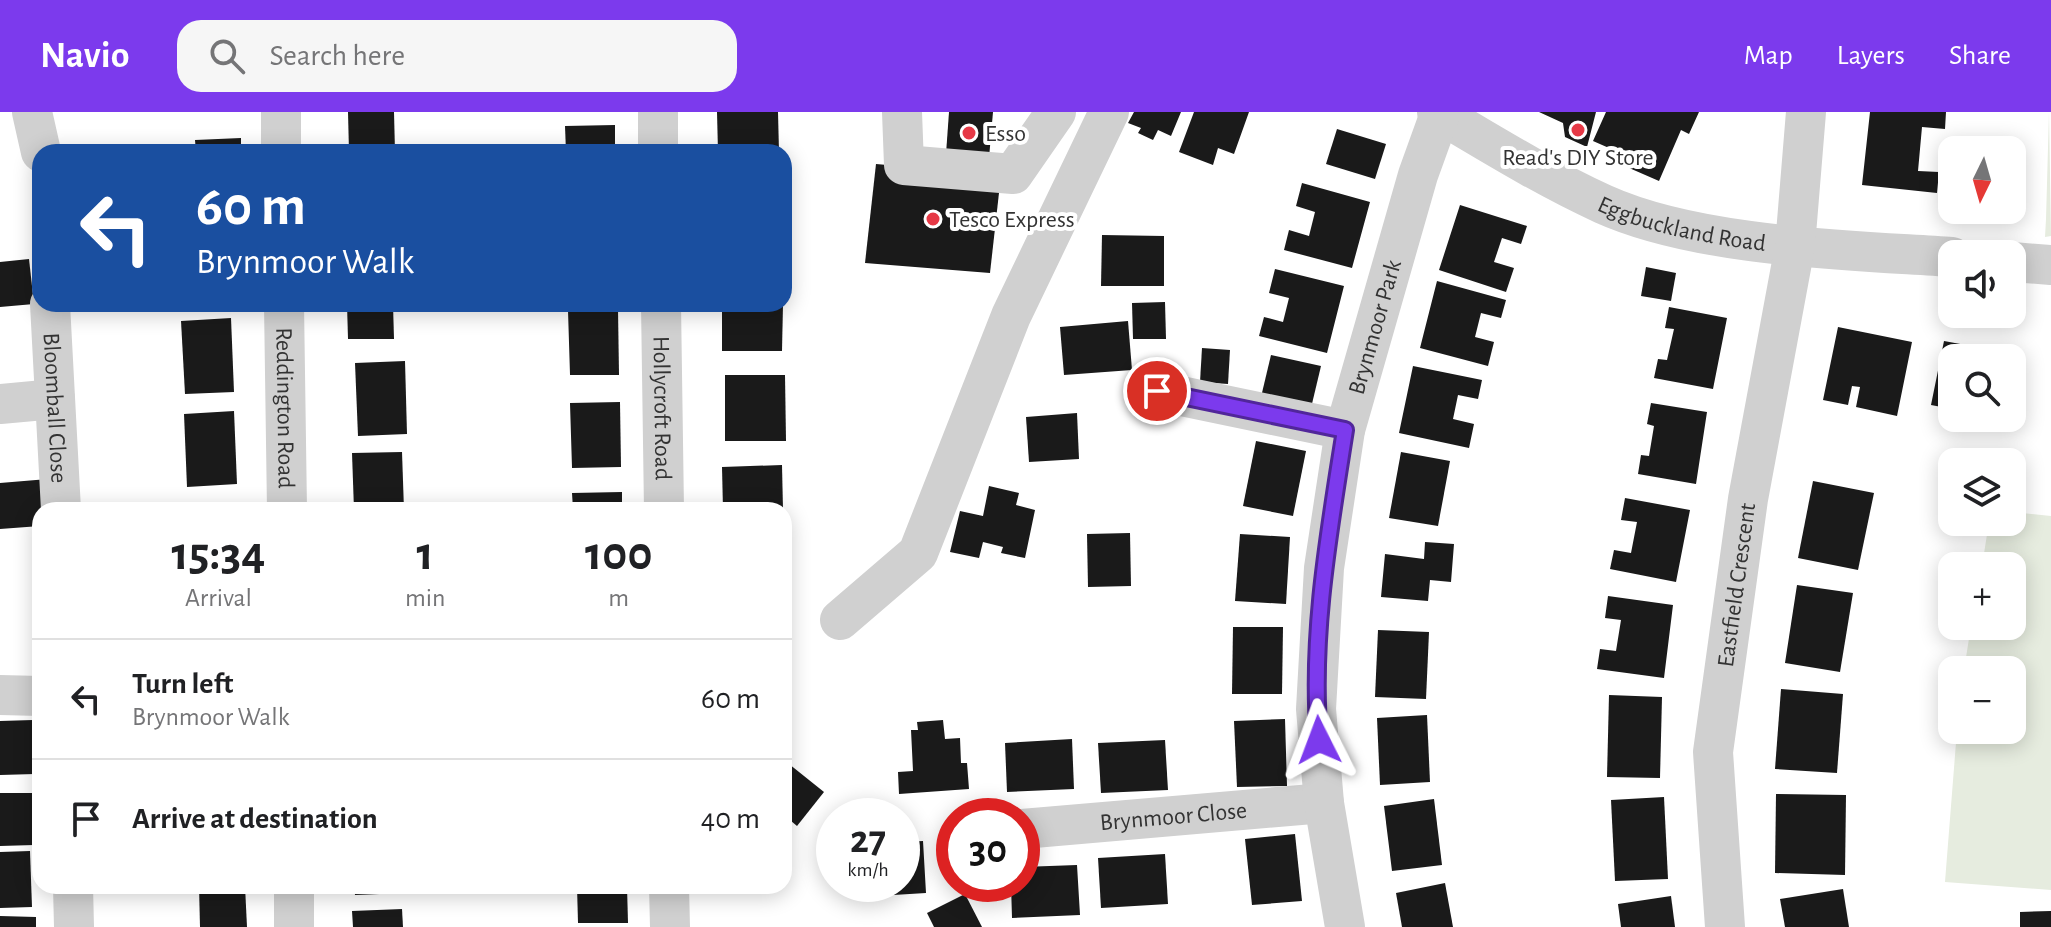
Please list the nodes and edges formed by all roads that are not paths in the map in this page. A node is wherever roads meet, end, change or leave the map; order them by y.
1 (32, 112) edge
2 (281, 112) edge
3 (658, 112) edge
4 (902, 112) edge
5 (1056, 112) edge
6 (1109, 112) edge
7 (1806, 112) edge
8 (1439, 113) edge
9 (39, 144) edge
10 (281, 144) edge
11 (658, 144) edge
12 (1795, 246) junction
13 (1938, 256) edge
14 (2026, 263) edge
15 (2051, 265) edge
16 (50, 312) edge
17 (284, 312) edge
18 (661, 312) edge
19 (1157, 391) dead end
20 (55, 399) junction
21 (0, 404) edge
22 (1345, 430) junction
23 (61, 502) edge
24 (287, 502) edge
25 (664, 502) edge
26 (840, 620) dead end
27 (0, 695) edge
28 (32, 696) edge
29 (1324, 803) junction
30 (1040, 827) edge
31 (73, 894) edge
32 (294, 894) edge
33 (669, 894) edge
34 (74, 927) edge
35 (294, 927) edge
36 (670, 927) edge
37 (1345, 927) edge
38 (1725, 927) edge

1 - 9 street
2 - 10 street
3 - 11 street
4 - 5 street
6 - 26 street
7 - 12 street, Eastfield Crescent
8 - 12 street, Eggbuckland Road
8 - 22 street, Brynmoor Park
12 - 13 street, Eggbuckland Road
12 - 38 street, Eastfield Crescent
14 - 15 street
16 - 20 street, Bloomball Close
17 - 24 street, Reddington Road
18 - 25 street, Hollycroft Road
19 - 22 street
20 - 21 street
20 - 23 street, Bloomball Close
22 - 29 street, Brynmoor Park
27 - 28 street
29 - 30 street, Brynmoor Close
29 - 37 street, Brynmoor Park
31 - 34 street
32 - 35 street
33 - 36 street

